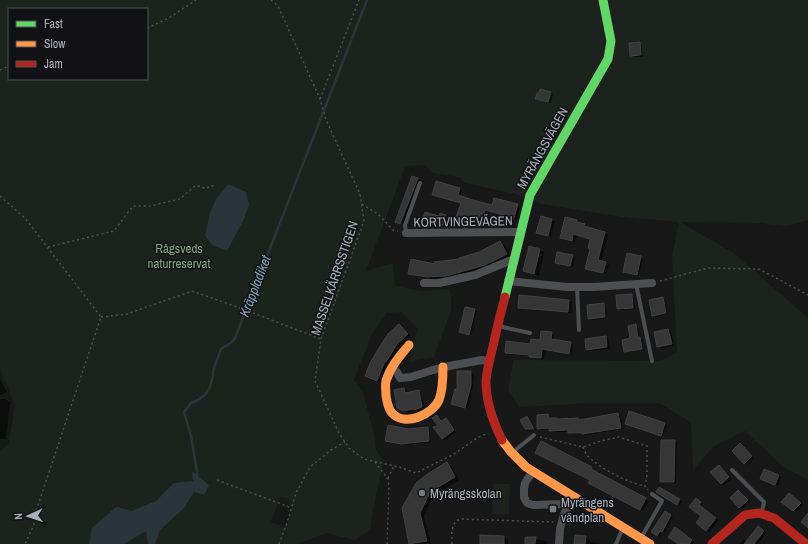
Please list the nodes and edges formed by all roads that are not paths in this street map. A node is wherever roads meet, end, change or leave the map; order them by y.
1 (603, 0) edge
2 (420, 183) dead end
3 (521, 232) junction
4 (406, 234) joint
5 (514, 259) junction
6 (508, 281) junction
7 (424, 283) dead end
8 (652, 283) road end
9 (636, 284) junction
10 (577, 287) junction
11 (498, 326) junction
12 (579, 330) dead end
13 (530, 333) dead end
14 (409, 346) dead end
15 (489, 361) junction
16 (652, 361) dead end
17 (443, 367) junction
18 (392, 369) junction
19 (534, 435) road end
20 (512, 453) junction
21 (732, 470) dead end
22 (533, 471) junction
23 (652, 494) road end
24 (575, 498) junction
25 (762, 514) junction
26 (623, 527) junction
27 (641, 538) junction
28 (559, 544) edge
29 (616, 544) edge
30 (650, 544) edge
31 (712, 544) edge
32 (806, 544) edge

1 - 3 street, MYRÄNGSVÄGEN
2 - 4 lane
3 - 4 street, KORTVINGEVÄGEN
3 - 5 street, MYRÄNGSVÄGEN
5 - 6 street, MYRÄNGSVÄGEN
5 - 7 street
6 - 10 street
6 - 11 street, MYRÄNGSVÄGEN
8 - 9 street
9 - 10 street
9 - 16 lane
10 - 12 lane
11 - 13 lane
11 - 15 street, MYRÄNGSVÄGEN
14 - 18 street
15 - 17 street
15 - 20 street, MYRÄNGSVÄGEN
17 - 18 street
17 - 18 street
19 - 20 lane
20 - 22 street, MYRÄNGSVÄGEN
21 - 25 lane
22 - 24 street, MYRÄNGSVÄGEN
22 - 24 street
23 - 27 lane
24 - 26 street, MYRÄNGSVÄGEN
24 - 28 street
25 - 31 street
25 - 32 street
26 - 27 street, MYRÄNGSVÄGEN
26 - 29 lane
27 - 30 street, MYRÄNGSVÄGEN

